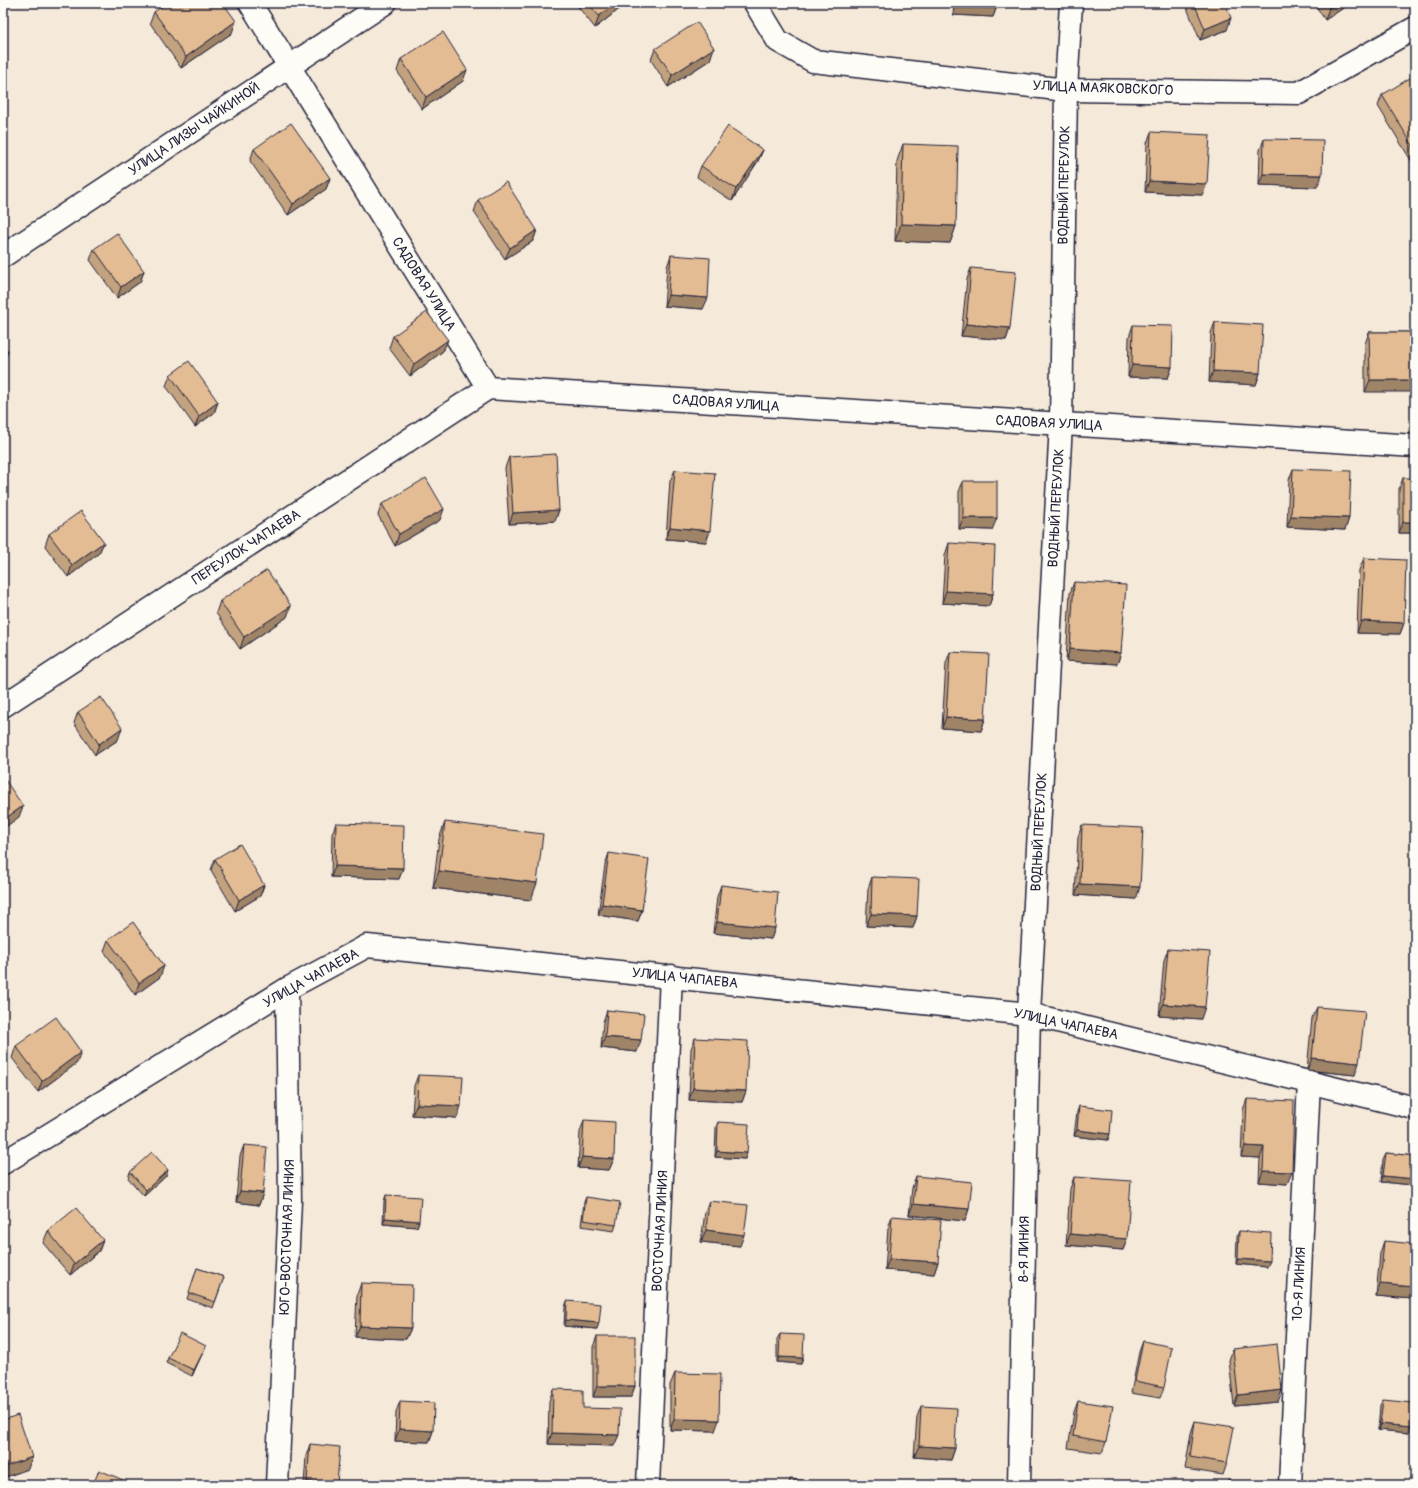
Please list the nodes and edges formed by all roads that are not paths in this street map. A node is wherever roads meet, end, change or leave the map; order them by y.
1 (250, 3) edge
2 (385, 3) edge
3 (755, 3) edge
4 (1071, 3) edge
5 (1415, 28) edge
6 (290, 66) junction
7 (1066, 90) junction
8 (3, 256) edge
9 (488, 388) junction
10 (1061, 424) junction
11 (1415, 446) edge
12 (3, 706) edge
13 (671, 976) junction
14 (287, 989) junction
15 (1029, 1014) junction
16 (1309, 1082) junction
17 (1415, 1108) edge
18 (3, 1163) edge
19 (277, 1485) edge
20 (648, 1485) edge
21 (1019, 1485) edge
22 (1290, 1485) edge

1 - 6 street, САДОВАЯ УЛИЦА
2 - 6 street, УЛИЦА ЛИЗЫ ЧАЙКИНОЙ
3 - 7 street, УЛИЦА МАЯКОВСКОГО
4 - 7 street, ВОДНЫЙ ПЕРЕУЛОК
5 - 7 street, УЛИЦА МАЯКОВСКОГО
6 - 8 street, УЛИЦА ЛИЗЫ ЧАЙКИНОЙ
6 - 9 street, САДОВАЯ УЛИЦА
7 - 10 street, ВОДНЫЙ ПЕРЕУЛОК
9 - 10 street, САДОВАЯ УЛИЦА
9 - 12 street, ПЕРЕУЛОК ЧАПАЕВА
10 - 11 street, САДОВАЯ УЛИЦА
10 - 15 street, ВОДНЫЙ ПЕРЕУЛОК
13 - 14 street, УЛИЦА ЧАПАЕВА
13 - 15 street, УЛИЦА ЧАПАЕВА
13 - 20 street, ВОСТОЧНАЯ ЛИНИЯ
14 - 18 street, УЛИЦА ЧАПАЕВА
14 - 19 street, ЮГО-ВОСТОЧНАЯ ЛИНИЯ
15 - 16 street, УЛИЦА ЧАПАЕВА
15 - 21 street, 8-Я ЛИНИЯ
16 - 17 street, УЛИЦА ЧАПАЕВА
16 - 22 street, 10-Я ЛИНИЯ

